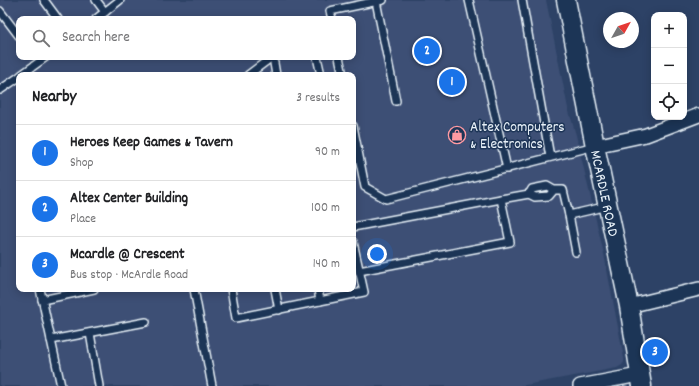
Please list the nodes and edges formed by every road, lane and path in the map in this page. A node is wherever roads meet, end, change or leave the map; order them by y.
1 (44, 0) edge
2 (96, 0) edge
3 (120, 0) edge
4 (469, 0) edge
5 (522, 0) edge
6 (566, 0) edge
7 (379, 1) edge
8 (0, 11) edge
9 (105, 12) junction
10 (56, 16) edge
11 (100, 16) edge
12 (331, 16) edge
13 (16, 32) edge
14 (37, 60) edge
15 (269, 60) edge
16 (274, 60) edge
17 (318, 60) edge
18 (340, 60) edge
19 (24, 72) edge
20 (252, 72) edge
21 (276, 72) edge
22 (320, 72) edge
23 (342, 72) edge
24 (16, 78) edge
25 (1, 86) edge
26 (396, 101) dead end
27 (699, 115) edge
28 (356, 141) edge
29 (595, 146) junction
30 (550, 157) junction
31 (507, 169) junction
32 (501, 198) junction
33 (608, 206) junction
34 (569, 215) junction
35 (356, 226) edge
36 (576, 252) dead end
37 (356, 256) edge
38 (359, 271) junction
39 (699, 290) edge
40 (41, 292) edge
41 (73, 292) edge
42 (195, 292) edge
43 (232, 292) edge
44 (276, 292) edge
45 (318, 292) edge
46 (42, 300) junction
47 (320, 301) junction
48 (629, 306) junction
49 (279, 310) junction
50 (146, 322) dead end
51 (90, 332) junction
52 (51, 340) junction
53 (641, 380) edge
54 (61, 386) edge
55 (100, 386) edge
56 (212, 386) edge
57 (580, 386) edge

1 - 10 lane
2 - 9 lane
3 - 9 lane
4 - 31 lane
5 - 30 lane
6 - 29 main road, MCARDLE ROAD
7 - 12 lane
7 - 26 lane
8 - 13 lane
9 - 11 lane
14 - 19 lane
15 - 20 lane
16 - 21 lane
17 - 22 lane
18 - 23 lane
24 - 25 lane
27 - 29 street
28 - 31 lane
29 - 30 lane
29 - 33 main road, MCARDLE ROAD
30 - 31 lane
32 - 34 lane
32 - 35 lane
32 - 38 lane
33 - 34 lane
33 - 48 main road, MCARDLE ROAD
34 - 36 lane
37 - 38 lane
38 - 47 lane
39 - 48 street
40 - 46 lane
41 - 46 lane
42 - 56 lane
43 - 49 lane
44 - 49 lane
45 - 47 lane
46 - 52 lane
47 - 49 lane
48 - 53 main road, MCARDLE ROAD
50 - 51 lane
51 - 52 lane
51 - 55 lane
52 - 54 lane
53 - 57 street

